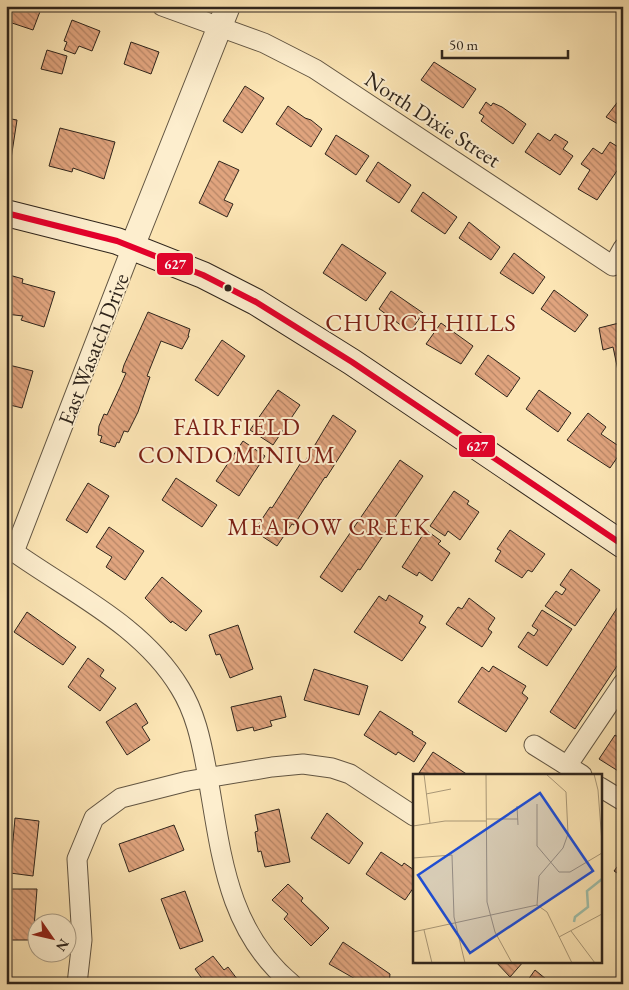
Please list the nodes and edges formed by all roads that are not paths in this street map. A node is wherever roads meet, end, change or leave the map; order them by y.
1 (162, 6) edge
2 (224, 16) edge
3 (6, 213) edge
4 (132, 247) junction
5 (623, 248) edge
6 (623, 546) edge
7 (10, 555) edge
8 (623, 683) edge
9 (534, 745) dead end
10 (574, 770) edge
11 (208, 778) junction
12 (602, 788) edge
13 (623, 801) edge
14 (413, 815) edge
15 (77, 984) edge
16 (292, 984) edge

1 - 2 street, North Dixie Street
2 - 4 street, East Wasatch Drive
2 - 5 street, North Dixie Street
3 - 4 main road
4 - 6 main road
4 - 7 street, East Wasatch Drive
7 - 11 street
8 - 10 street
9 - 10 street
11 - 14 street
11 - 15 street
11 - 16 street
12 - 13 street

